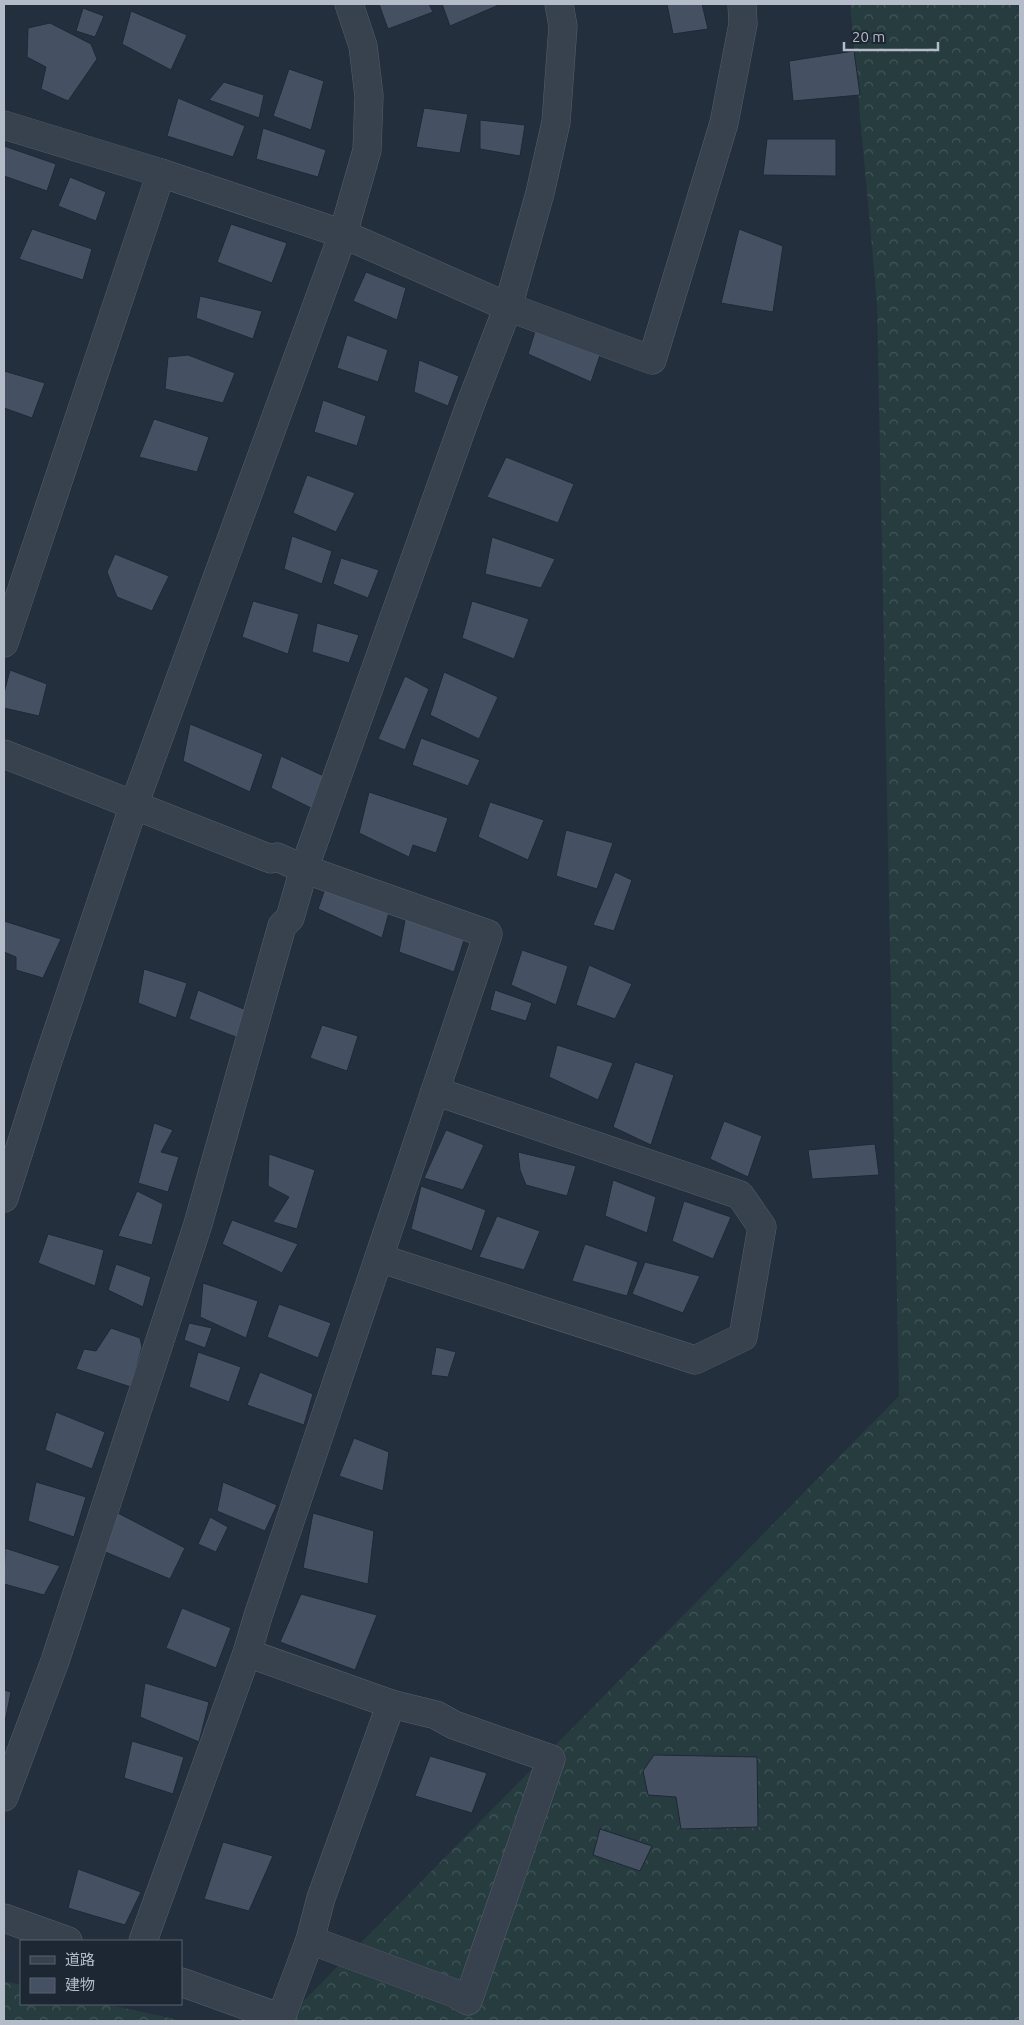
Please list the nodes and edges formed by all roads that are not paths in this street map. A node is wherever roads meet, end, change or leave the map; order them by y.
1 (349, 4) edge
2 (559, 4) edge
3 (742, 4) edge
4 (4, 125) edge
5 (161, 173) junction
6 (343, 234) junction
7 (508, 307) junction
8 (4, 643) edge
9 (4, 754) edge
10 (134, 805) junction
11 (304, 869) junction
12 (434, 1092) junction
13 (4, 1198) edge
14 (379, 1258) junction
15 (247, 1654) junction
16 (391, 1704) junction
17 (4, 1797) edge
18 (4, 1918) edge
19 (65, 1940) edge
20 (143, 1940) edge
21 (310, 1940) junction
22 (182, 1982) edge

1 - 6 street
2 - 7 street
3 - 7 street
4 - 5 street
5 - 6 street
5 - 8 street
6 - 7 street
6 - 10 street
7 - 11 street
9 - 10 street
10 - 11 street
10 - 13 street
11 - 12 street
11 - 17 street
12 - 14 street
12 - 14 street
14 - 15 street
15 - 16 street
15 - 20 street
16 - 21 street
16 - 21 street
18 - 19 street
21 - 22 street

